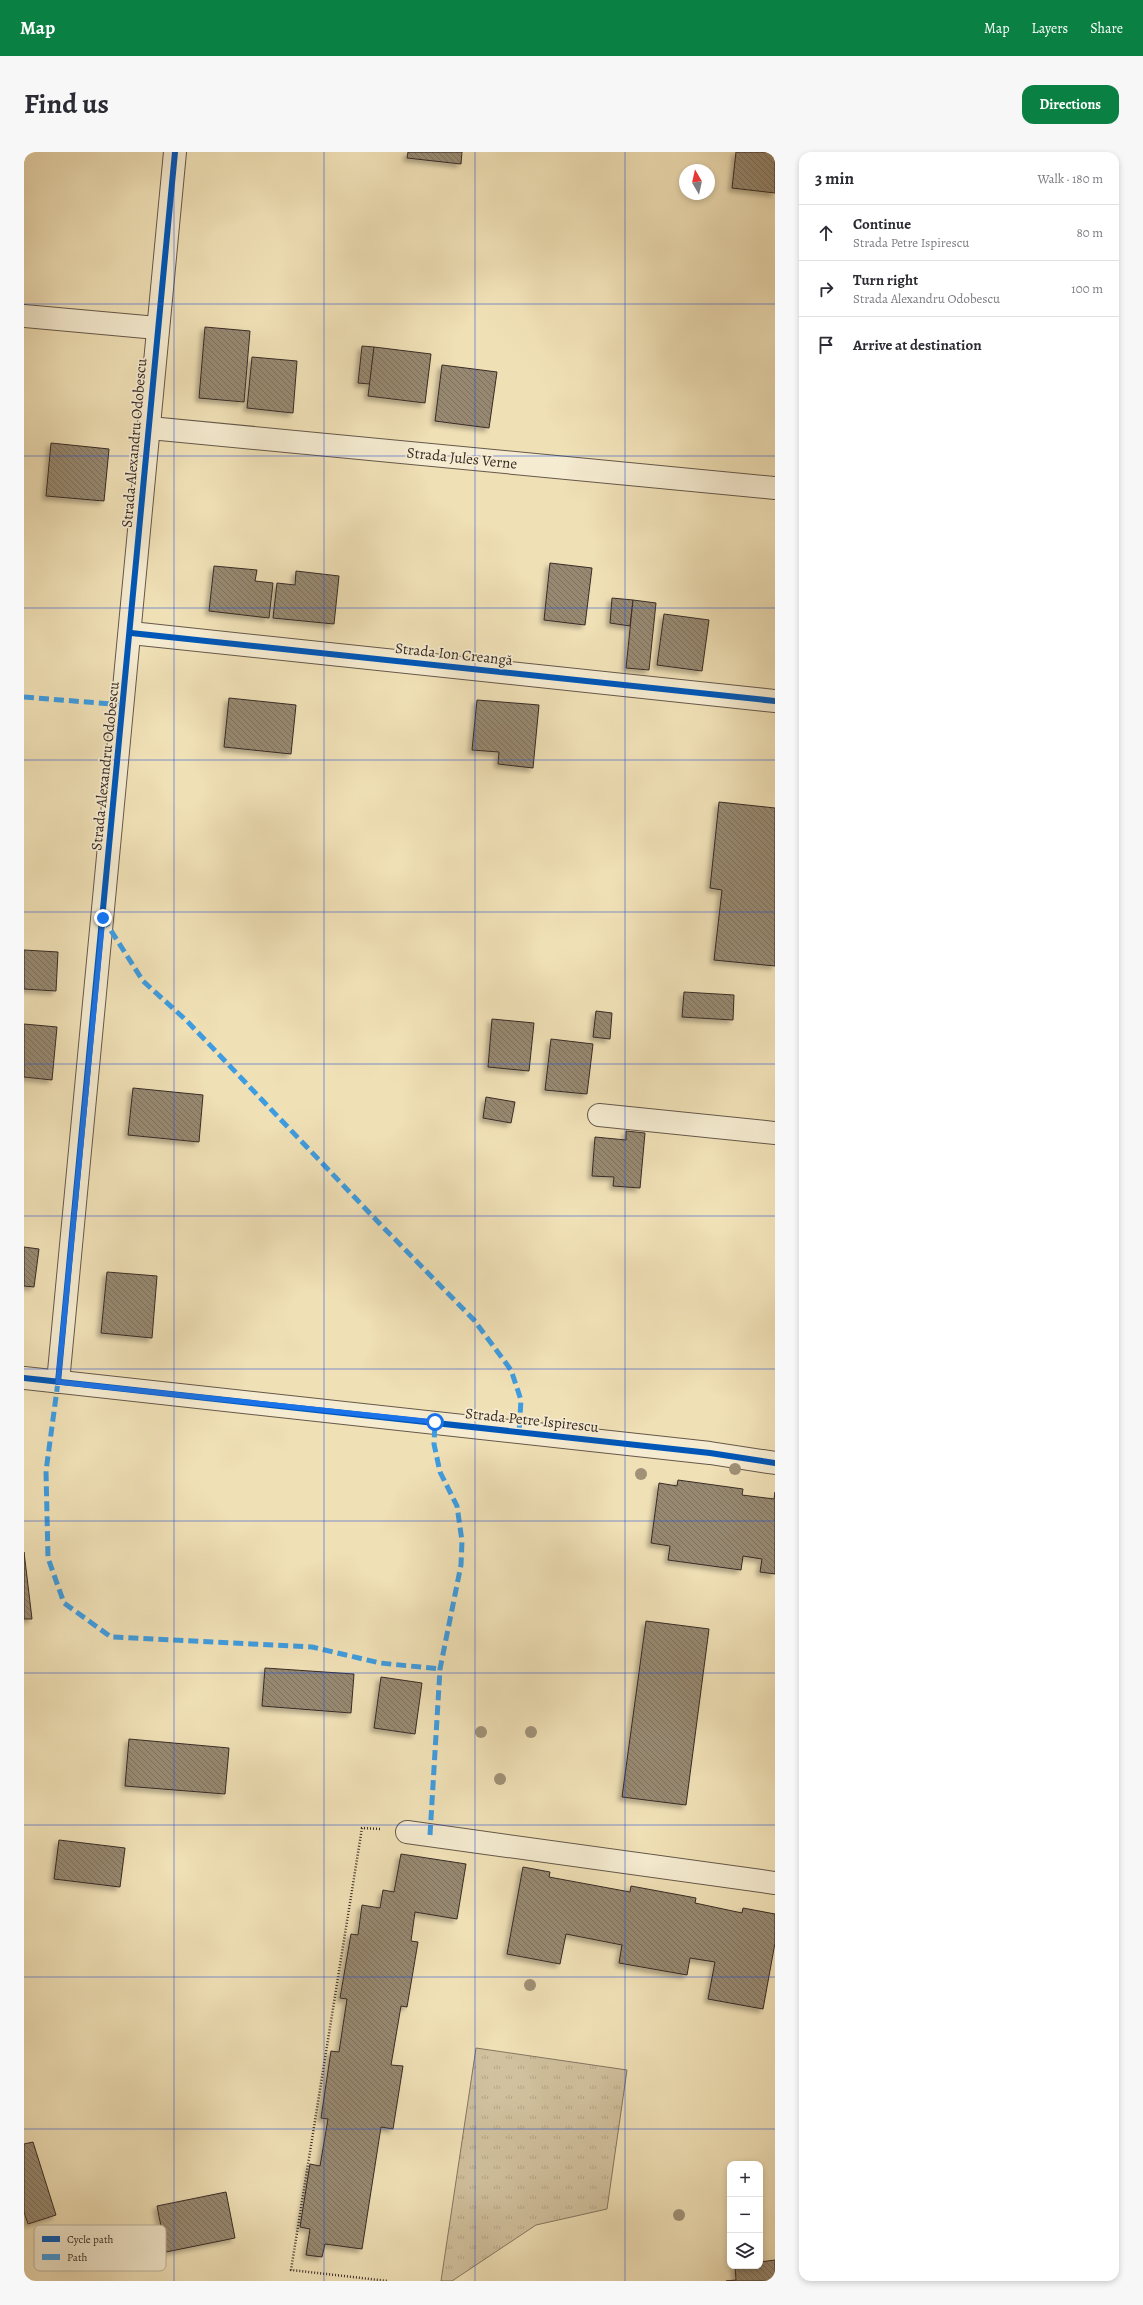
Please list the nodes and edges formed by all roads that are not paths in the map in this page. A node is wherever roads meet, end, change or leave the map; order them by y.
1 (175, 152) edge
2 (24, 316) edge
3 (157, 328) junction
4 (150, 428) junction
5 (775, 488) edge
6 (131, 633) junction
7 (775, 701) edge
8 (599, 1116) dead end
9 (775, 1133) edge
10 (24, 1378) edge
11 (58, 1382) junction
12 (775, 1463) edge
13 (407, 1832) road end
14 (775, 1883) edge

1 - 3 street, Strada Alexandru Odobescu
2 - 3 street
3 - 4 street, Strada Alexandru Odobescu
4 - 5 street, Strada Jules Verne
4 - 6 street, Strada Alexandru Odobescu
6 - 7 street, Strada Ion Creangă
6 - 11 street, Strada Alexandru Odobescu
8 - 9 street
10 - 11 street, Strada Petre Ispirescu
11 - 12 street, Strada Petre Ispirescu
13 - 14 street

